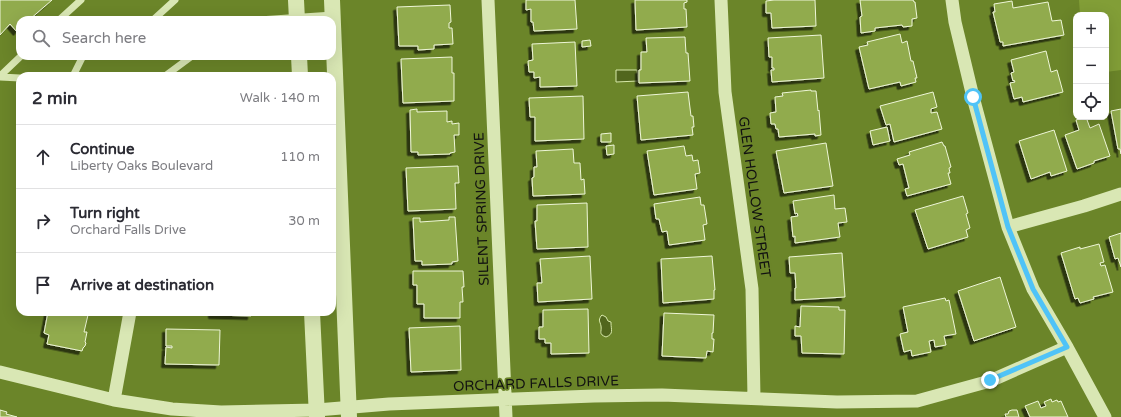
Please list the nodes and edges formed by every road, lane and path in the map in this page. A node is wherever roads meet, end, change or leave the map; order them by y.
1 (80, 0) edge
2 (175, 0) edge
3 (296, 0) edge
4 (488, 0) edge
5 (721, 0) edge
6 (952, 0) edge
7 (333, 8) edge
8 (63, 16) edge
9 (157, 16) edge
10 (297, 16) edge
11 (307, 16) edge
12 (17, 60) edge
13 (81, 60) edge
14 (187, 60) edge
15 (299, 60) edge
16 (335, 60) edge
17 (75, 72) edge
18 (170, 72) edge
19 (300, 72) edge
20 (336, 72) edge
21 (0, 76) edge
22 (16, 78) edge
23 (336, 84) edge
24 (1121, 194) edge
25 (1008, 227) junction
26 (129, 316) edge
27 (312, 316) edge
28 (1067, 347) junction
29 (0, 372) edge
30 (754, 398) junction
31 (114, 400) junction
32 (505, 400) junction
33 (349, 412) edge
34 (317, 413) edge
35 (506, 417) edge
36 (1105, 417) edge

1 - 8 lane
2 - 9 lane
3 - 10 street
4 - 32 street, SILENT SPRING DRIVE
5 - 30 street, GLEN HOLLOW STREET
6 - 25 street
7 - 11 lane
12 - 21 lane
13 - 17 lane
14 - 18 lane
15 - 19 street
16 - 20 street
21 - 22 lane
23 - 33 street
24 - 25 street
25 - 28 street
26 - 31 street
27 - 34 street
28 - 30 street, ORCHARD FALLS DRIVE
28 - 36 street
29 - 31 street, ORCHARD FALLS DRIVE
30 - 32 street, ORCHARD FALLS DRIVE
31 - 34 street, ORCHARD FALLS DRIVE
32 - 33 street, ORCHARD FALLS DRIVE
32 - 35 street, SILENT SPRING DRIVE
33 - 34 street, ORCHARD FALLS DRIVE

